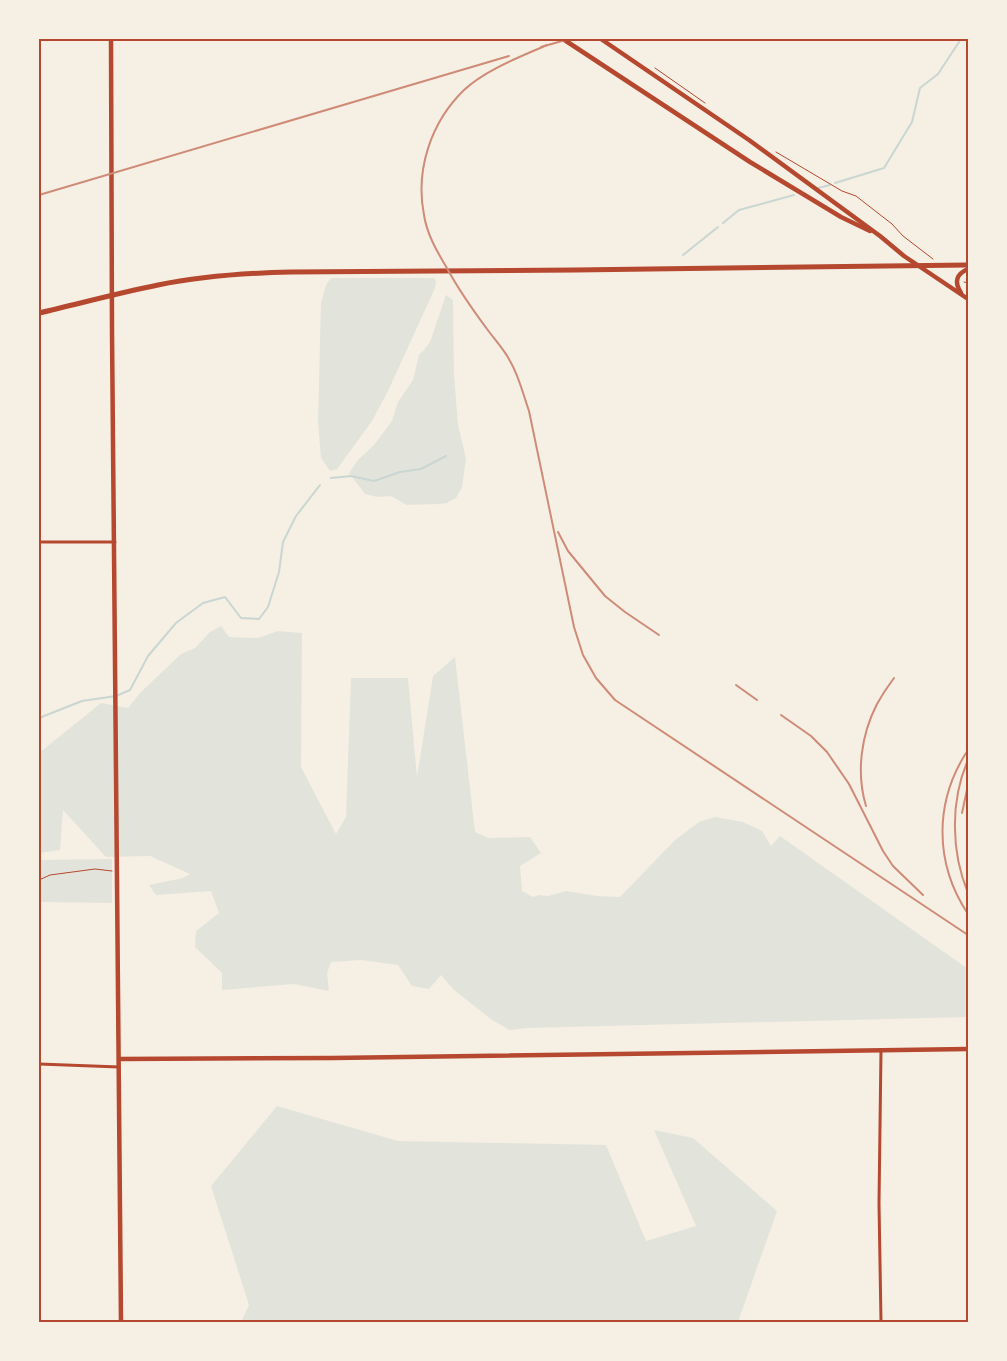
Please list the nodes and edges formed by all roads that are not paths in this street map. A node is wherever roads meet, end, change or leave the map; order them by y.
1 (111, 39) edge
2 (563, 39) edge
3 (601, 39) edge
4 (880, 236) junction
5 (919, 266) junction
6 (968, 267) edge
7 (962, 294) junction
8 (113, 295) junction
9 (968, 299) edge
10 (39, 313) edge
11 (39, 542) edge
12 (114, 542) junction
13 (968, 1048) edge
14 (880, 1050) junction
15 (120, 1059) junction
16 (39, 1064) edge
17 (120, 1067) junction
18 (121, 1322) edge
19 (881, 1322) edge

1 - 8 street
2 - 4 street
3 - 4 street
4 - 5 street
5 - 6 main road
5 - 7 street
5 - 8 main road
6 - 7 street
7 - 9 street
8 - 10 main road
8 - 12 street
11 - 12 street
12 - 15 street
13 - 14 street
14 - 15 street
14 - 19 street
15 - 17 street
16 - 17 street
17 - 18 street

